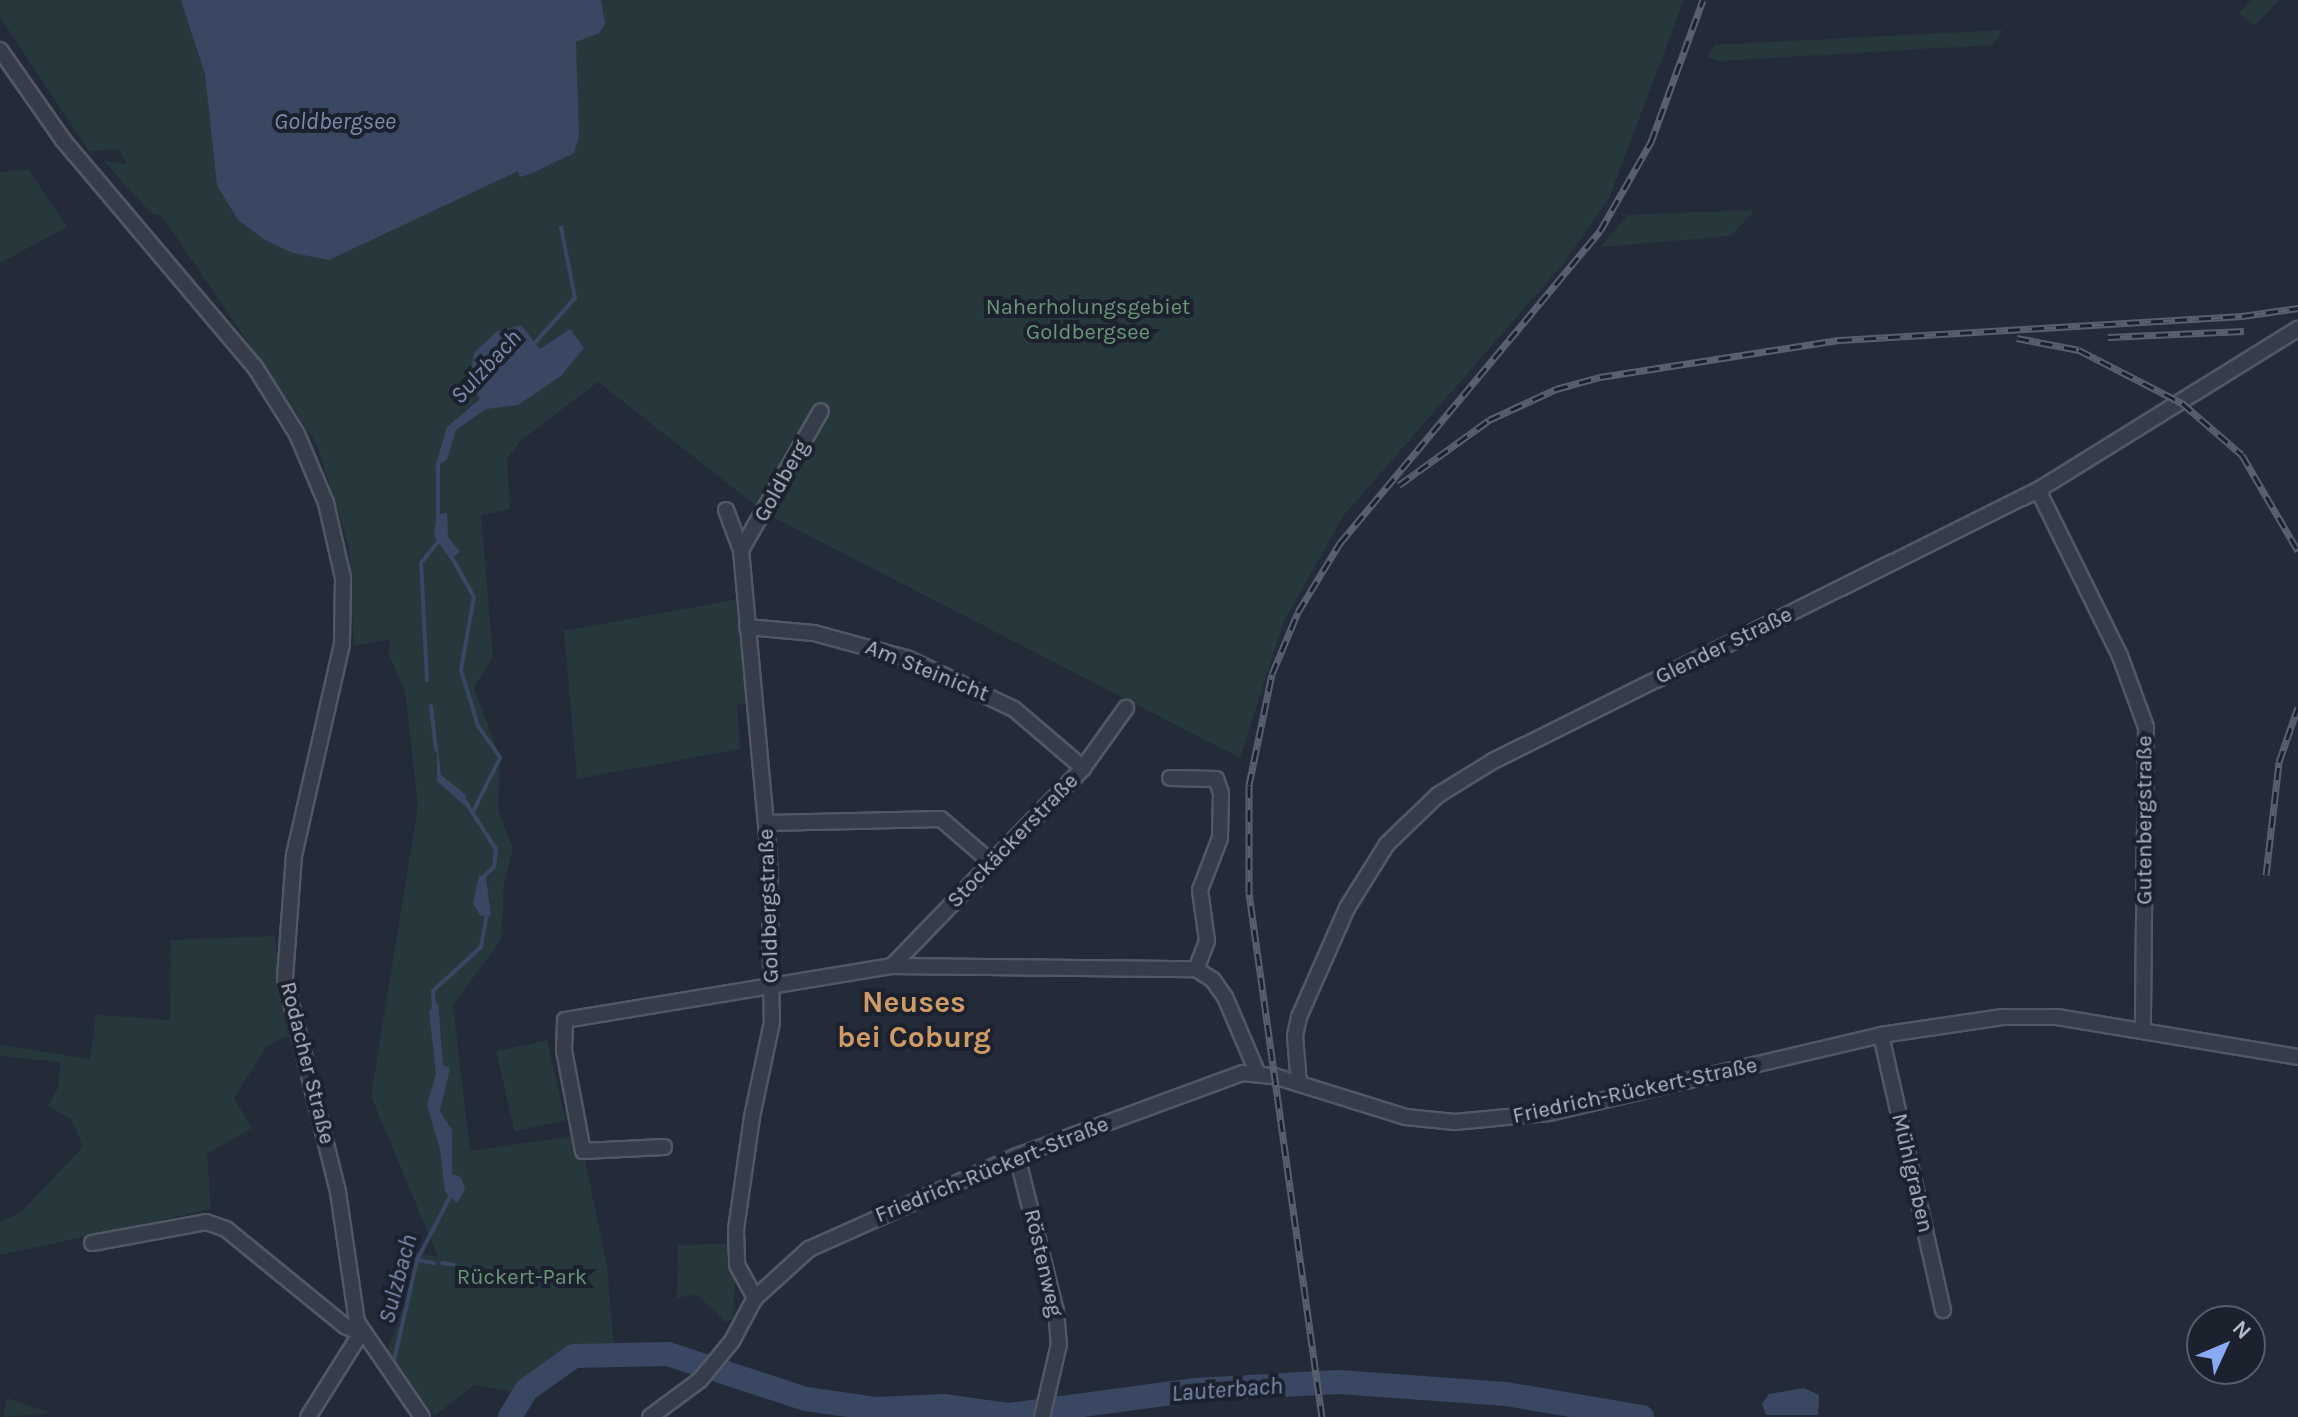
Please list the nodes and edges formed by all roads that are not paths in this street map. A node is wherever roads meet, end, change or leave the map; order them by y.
1 (0, 50) edge
2 (2298, 329) edge
3 (821, 411) dead end
4 (2038, 490) junction
5 (726, 510) dead end
6 (741, 550) junction
7 (747, 627) junction
8 (1126, 708) dead end
9 (1083, 768) junction
10 (1170, 778) dead end
11 (767, 823) junction
12 (992, 863) junction
13 (892, 966) junction
14 (1196, 969) junction
15 (772, 985) junction
16 (2143, 1031) junction
17 (1881, 1035) junction
18 (2298, 1057) edge
19 (1257, 1072) junction
20 (1299, 1084) junction
21 (664, 1147) dead end
22 (1017, 1156) junction
23 (92, 1243) dead end
24 (755, 1298) junction
25 (1943, 1310) dead end
26 (361, 1333) junction
27 (1045, 1411) edge
28 (308, 1417) edge
29 (422, 1417) edge
30 (650, 1417) edge

1 - 26 street, Rodacher Straße
2 - 4 street, Glender Straße
3 - 6 street, Goldberg
4 - 16 street, Gutenbergstraße
4 - 20 street, Glender Straße
5 - 6 street, Goldbergstraße
6 - 7 street, Goldbergstraße
7 - 9 street, Am Steinicht
7 - 11 street, Goldbergstraße
8 - 9 street, Stockäckerstraße
9 - 12 street, Stockäckerstraße
10 - 14 street
11 - 12 street
11 - 15 street, Goldbergstraße
12 - 13 street, Stockäckerstraße
13 - 14 street
13 - 15 street
14 - 19 street
15 - 21 street
15 - 24 street, Goldbergstraße
16 - 17 street, Friedrich-Rückert-Straße
16 - 18 street, Friedrich-Rückert-Straße
17 - 20 street, Friedrich-Rückert-Straße
17 - 25 street, Mühlgraben
19 - 20 street, Friedrich-Rückert-Straße
19 - 22 street, Friedrich-Rückert-Straße
22 - 24 street, Friedrich-Rückert-Straße
22 - 27 street, Röstenweg
23 - 26 street
24 - 30 street, Friedrich-Rückert-Straße
26 - 28 street
26 - 29 street, Rodacher Straße

